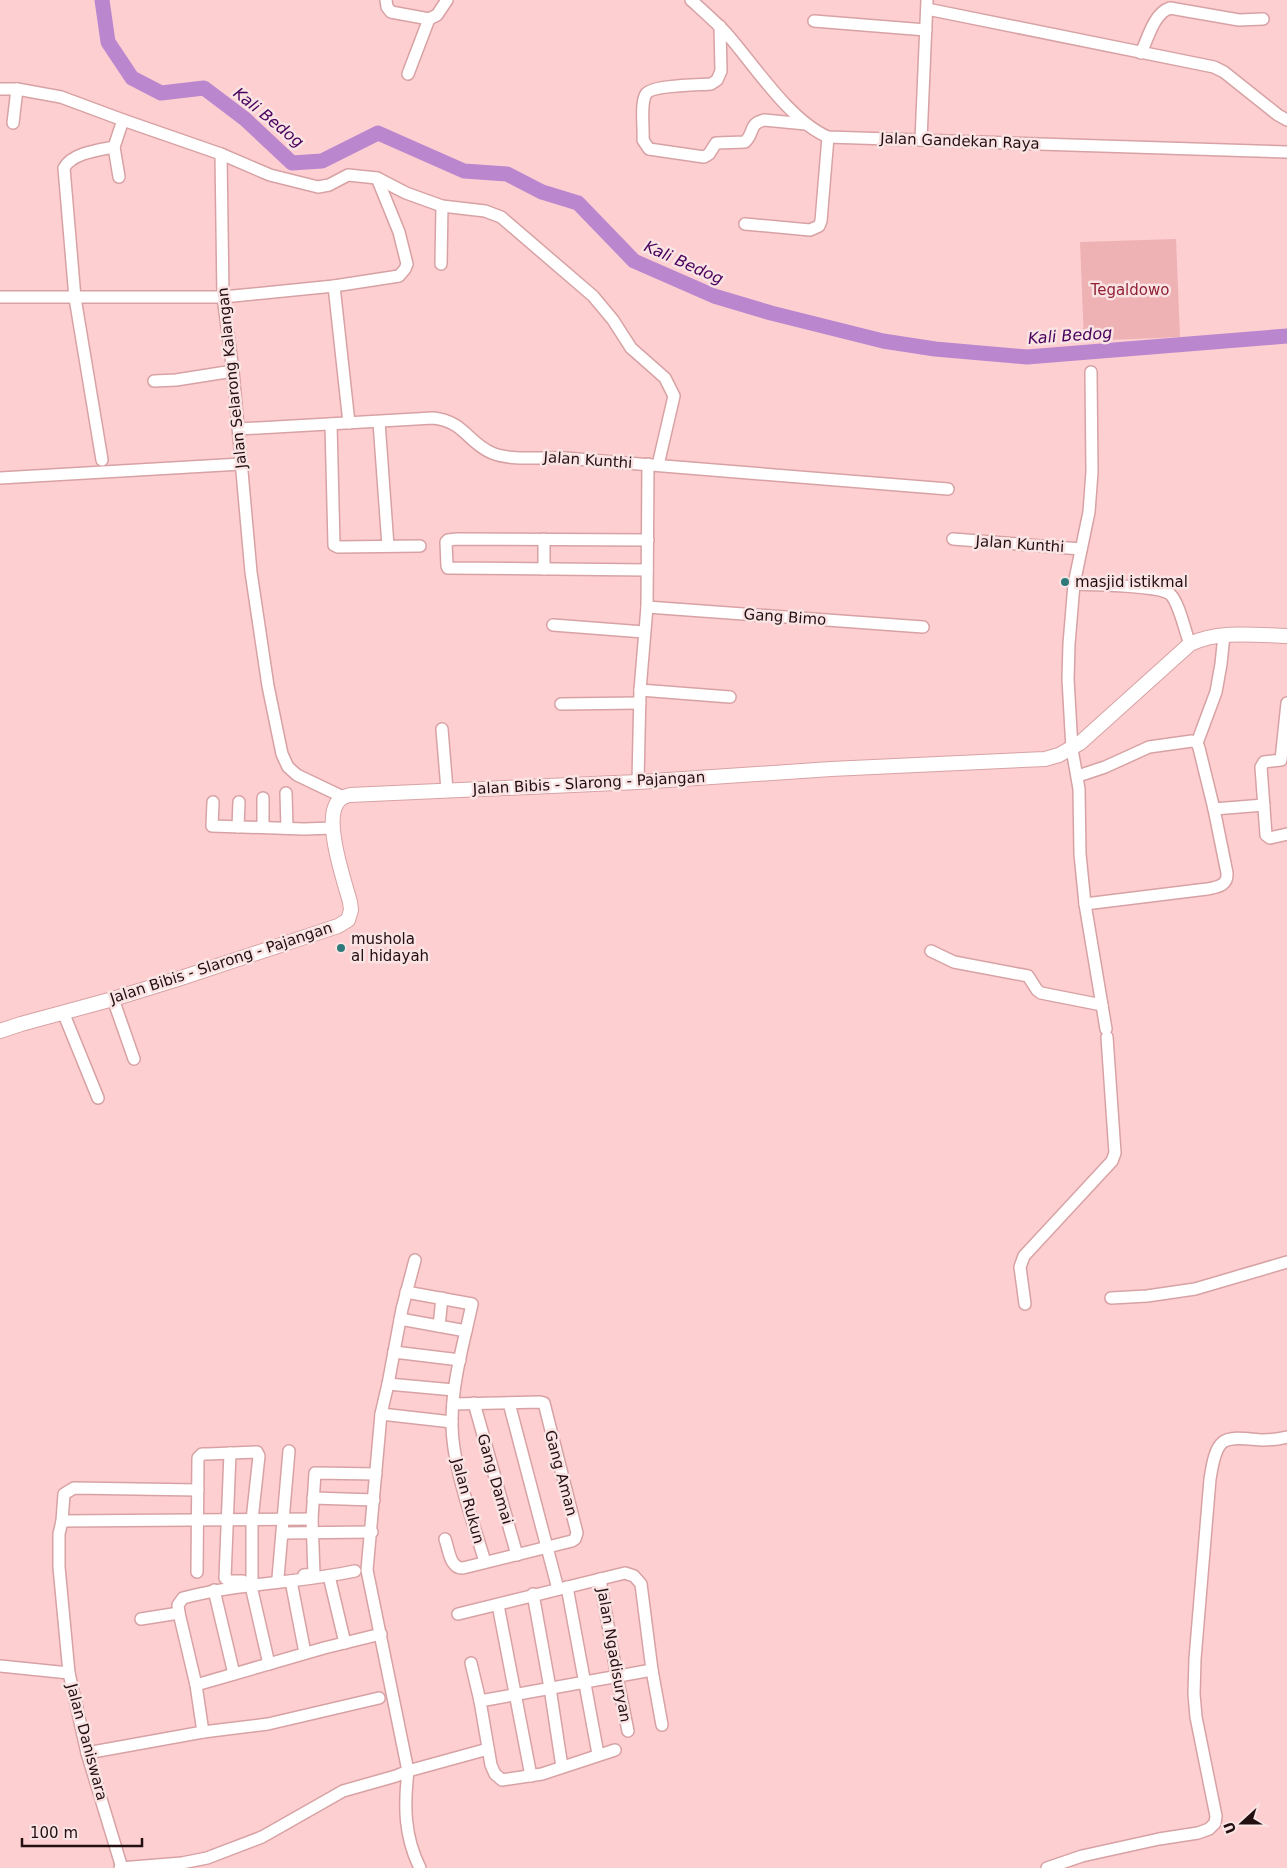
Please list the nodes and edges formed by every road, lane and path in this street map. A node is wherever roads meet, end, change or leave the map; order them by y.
1 (386, 0) edge
2 (447, 0) edge
3 (691, 0) edge
4 (927, 4) edge
5 (429, 19) junction
6 (1263, 19) dead end
7 (814, 21) dead end
8 (720, 26) junction
9 (926, 30) junction
10 (1141, 52) junction
11 (408, 74) dead end
12 (0, 88) edge
13 (17, 89) junction
14 (123, 120) junction
15 (1287, 120) edge
16 (14, 123) dead end
17 (806, 124) junction
18 (828, 137) junction
19 (921, 140) junction
20 (114, 147) junction
21 (1287, 152) edge
22 (221, 154) junction
23 (119, 177) dead end
24 (377, 178) junction
25 (442, 206) junction
26 (745, 224) dead end
27 (441, 264) dead end
28 (334, 286) junction
29 (0, 297) edge
30 (223, 297) junction
31 (75, 298) junction
32 (233, 372) junction
33 (1091, 372) dead end
34 (154, 382) dead end
35 (379, 422) junction
36 (349, 423) junction
37 (331, 424) junction
38 (239, 429) junction
39 (102, 460) dead end
40 (241, 464) junction
41 (653, 465) junction
42 (0, 478) edge
43 (948, 489) dead end
44 (544, 539) junction
45 (952, 539) dead end
46 (648, 540) junction
47 (388, 546) junction
48 (420, 546) dead end
49 (1080, 549) junction
50 (544, 569) junction
51 (647, 570) junction
52 (1074, 584) junction
53 (647, 607) junction
54 (552, 625) dead end
55 (923, 627) dead end
56 (644, 632) junction
57 (1224, 635) junction
58 (1287, 636) edge
59 (1190, 644) junction
60 (640, 690) junction
61 (730, 698) dead end
62 (640, 702) junction
63 (1287, 703) edge
64 (561, 704) dead end
65 (442, 728) dead end
66 (1197, 743) junction
67 (1072, 749) junction
68 (1284, 759) edge
69 (1078, 776) junction
70 (638, 782) junction
71 (447, 790) junction
72 (286, 793) dead end
73 (343, 797) junction
74 (263, 798) dead end
75 (213, 802) dead end
76 (239, 802) dead end
77 (1264, 805) junction
78 (1214, 809) junction
79 (238, 827) junction
80 (263, 827) junction
81 (287, 828) junction
82 (333, 828) junction
83 (1287, 834) edge
84 (1085, 904) junction
85 (931, 951) dead end
86 (113, 999) junction
87 (1102, 1005) junction
88 (63, 1012) junction
89 (0, 1032) edge
90 (134, 1059) dead end
91 (98, 1098) dead end
92 (415, 1260) dead end
93 (1287, 1262) edge
94 (406, 1292) junction
95 (442, 1298) junction
96 (1111, 1298) dead end
97 (1025, 1304) dead end
98 (400, 1319) junction
99 (438, 1326) junction
100 (466, 1331) junction
101 (394, 1352) junction
102 (460, 1360) junction
103 (388, 1384) junction
104 (454, 1390) junction
105 (474, 1403) junction
106 (509, 1403) junction
107 (453, 1404) junction
108 (380, 1414) junction
109 (452, 1422) junction
110 (1287, 1437) edge
111 (289, 1451) dead end
112 (230, 1454) junction
113 (376, 1474) junction
114 (198, 1490) junction
115 (313, 1498) junction
116 (374, 1500) junction
117 (312, 1519) junction
118 (197, 1520) junction
119 (228, 1520) junction
120 (252, 1520) junction
121 (283, 1520) junction
122 (62, 1521) junction
123 (312, 1532) junction
124 (372, 1532) junction
125 (283, 1533) junction
126 (445, 1539) dead end
127 (548, 1546) junction
128 (516, 1555) junction
129 (485, 1562) junction
130 (356, 1571) dead end
131 (197, 1572) dead end
132 (329, 1576) junction
133 (278, 1578) junction
134 (600, 1579) junction
135 (291, 1581) junction
136 (251, 1583) junction
137 (562, 1588) junction
138 (214, 1590) junction
139 (533, 1594) junction
140 (498, 1605) junction
141 (179, 1613) junction
142 (458, 1614) dead end
143 (141, 1619) dead end
144 (381, 1634) junction
145 (345, 1643) junction
146 (305, 1654) junction
147 (471, 1663) dead end
148 (269, 1664) junction
149 (0, 1666) edge
150 (652, 1670) junction
151 (69, 1673) junction
152 (234, 1674) junction
153 (617, 1677) junction
154 (584, 1682) junction
155 (196, 1685) junction
156 (550, 1688) junction
157 (516, 1693) junction
158 (379, 1698) dead end
159 (480, 1700) junction
160 (662, 1724) dead end
161 (628, 1731) dead end
162 (203, 1732) junction
163 (488, 1749) junction
164 (615, 1750) dead end
165 (87, 1753) junction
166 (598, 1754) junction
167 (562, 1767) junction
168 (408, 1771) junction
169 (531, 1776) junction
170 (122, 1868) edge
171 (420, 1868) edge
172 (1047, 1868) edge

1 - 5 street
2 - 5 street
3 - 8 street, Jalan Gandekan Raya
4 - 9 street
4 - 10 street
5 - 11 street
6 - 10 street
7 - 9 street
8 - 17 street, Jalan Gandekan Raya
8 - 17 street
9 - 19 street
10 - 15 street
12 - 13 street
13 - 14 street
13 - 16 street
14 - 20 street
14 - 22 street
17 - 18 street, Jalan Gandekan Raya
18 - 19 street, Jalan Gandekan Raya
18 - 26 street
19 - 21 street, Jalan Gandekan Raya
20 - 23 street
20 - 31 street
22 - 24 street
22 - 30 street, Jalan Selarong Kalangan
24 - 25 street
24 - 28 street
25 - 27 street
25 - 41 street
28 - 30 street
28 - 36 street
29 - 31 street
30 - 31 street
30 - 32 street, Jalan Selarong Kalangan
31 - 39 street
32 - 34 street
32 - 38 street, Jalan Selarong Kalangan
33 - 49 street
35 - 36 street, Jalan Kunthi
35 - 41 street, Jalan Kunthi
35 - 47 street
36 - 37 street, Jalan Kunthi
37 - 38 street, Jalan Kunthi
37 - 47 street
38 - 40 street, Jalan Selarong Kalangan
40 - 42 street
40 - 73 street, Jalan Selarong Kalangan
41 - 43 street, Jalan Kunthi
41 - 46 street
44 - 46 street
44 - 50 street
44 - 50 street
45 - 49 street, Jalan Kunthi
46 - 51 street
47 - 48 street
49 - 52 street, Jalan Kunthi
50 - 51 street
51 - 53 street
52 - 59 street
52 - 67 street, Jalan Kunthi
53 - 55 street, Gang Bimo
53 - 56 street
54 - 56 street
56 - 60 street
57 - 58 main road, Jalan Bibis - Slarong - Pajangan
57 - 59 main road, Jalan Bibis - Slarong - Pajangan
57 - 66 street
59 - 67 main road, Jalan Bibis - Slarong - Pajangan
60 - 61 street
60 - 62 street
62 - 64 street
62 - 70 street
63 - 68 street
65 - 71 street
66 - 69 street
66 - 78 street
67 - 69 street, Jalan Kunthi
67 - 70 main road, Jalan Bibis - Slarong - Pajangan
68 - 77 street
69 - 84 street, Jalan Kunthi
70 - 71 main road, Jalan Bibis - Slarong - Pajangan
71 - 73 main road, Jalan Bibis - Slarong - Pajangan
72 - 81 street
73 - 82 main road, Jalan Bibis - Slarong - Pajangan
74 - 80 street
75 - 79 street
76 - 79 street
77 - 78 street
77 - 83 street
78 - 84 street
79 - 80 street
80 - 81 street
81 - 82 street
82 - 86 main road, Jalan Bibis - Slarong - Pajangan
84 - 87 street, Jalan Kunthi
85 - 87 street
86 - 88 main road, Jalan Bibis - Slarong - Pajangan
86 - 90 street
87 - 97 street, Jalan Kunthi
88 - 89 main road, Jalan Bibis - Slarong - Pajangan
88 - 91 street
92 - 94 street
93 - 96 street
94 - 95 street
94 - 98 street
95 - 99 street
95 - 100 street, Jalan Rukun
98 - 99 street
98 - 101 street
99 - 100 street
100 - 102 street, Jalan Rukun
101 - 102 street
101 - 103 street
102 - 104 street, Jalan Rukun
103 - 104 street
103 - 108 street
104 - 107 street, Jalan Rukun
105 - 106 street
105 - 107 street
105 - 128 street, Gang Damai
106 - 127 street
106 - 127 street, Gang Aman
107 - 109 street, Jalan Rukun
108 - 109 street
108 - 113 street
109 - 129 street, Jalan Rukun
110 - 172 street
111 - 121 street
112 - 114 street
112 - 119 street
112 - 120 street
113 - 115 street
113 - 116 street
114 - 118 street
114 - 122 street, Jalan Daniswara
115 - 116 street
115 - 117 street
116 - 124 street
117 - 121 street
117 - 123 street
118 - 119 street
118 - 122 street
118 - 131 street
119 - 120 street
119 - 136 street
120 - 121 street
120 - 136 street
121 - 125 street
122 - 151 street, Jalan Daniswara
123 - 124 street
123 - 125 street
123 - 133 street
124 - 144 street
125 - 133 street
126 - 129 street
127 - 128 street
127 - 137 street
128 - 129 street
130 - 132 street
132 - 135 street
132 - 145 street
133 - 136 street
134 - 137 street
134 - 150 street
134 - 153 street, Jalan Ngadisuryan
135 - 136 street
135 - 146 street
136 - 138 street
136 - 148 street
137 - 139 street
137 - 154 street
138 - 141 street
138 - 152 street
139 - 140 street
139 - 156 street
140 - 142 street
140 - 157 street
141 - 143 street
141 - 155 street
144 - 145 street
144 - 168 street
145 - 146 street
146 - 148 street
147 - 159 street
148 - 152 street
149 - 151 street
150 - 153 street
150 - 160 street
151 - 165 street, Jalan Daniswara
152 - 155 street
153 - 154 street
153 - 161 street, Jalan Ngadisuryan
154 - 156 street
154 - 166 street
155 - 162 street
156 - 157 street
156 - 167 street
157 - 159 street
157 - 169 street
158 - 162 street
159 - 163 street
162 - 165 street
163 - 168 street
163 - 169 street
164 - 166 street
165 - 170 street, Jalan Daniswara
166 - 167 street
167 - 169 street
168 - 170 street
168 - 171 street

